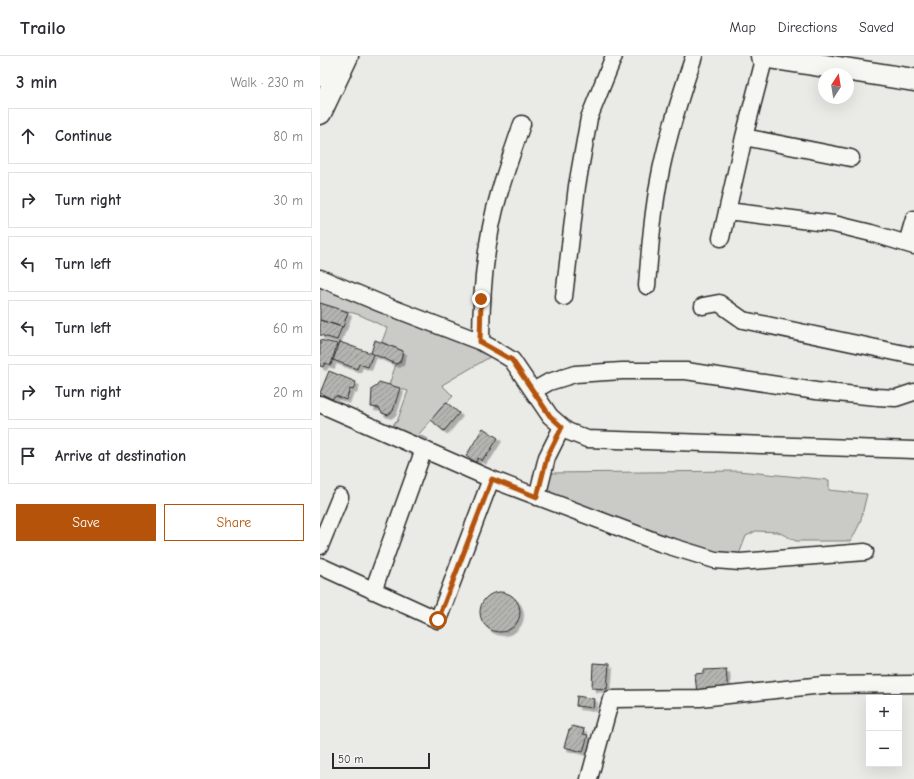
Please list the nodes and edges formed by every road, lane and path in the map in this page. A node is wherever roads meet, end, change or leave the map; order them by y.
1 (347, 56) edge
2 (614, 56) edge
3 (694, 56) edge
4 (769, 57) edge
5 (914, 80) edge
6 (320, 114) edge
7 (522, 124) dead end
8 (744, 137) junction
9 (851, 158) dead end
10 (727, 211) junction
11 (914, 219) edge
12 (721, 238) dead end
13 (910, 244) edge
14 (320, 278) edge
15 (647, 286) dead end
16 (564, 297) dead end
17 (703, 306) dead end
18 (480, 342) junction
19 (914, 356) edge
20 (533, 391) junction
21 (914, 392) edge
22 (320, 404) edge
23 (562, 427) junction
24 (424, 449) junction
25 (914, 450) edge
26 (492, 479) junction
27 (340, 497) dead end
28 (537, 497) junction
29 (320, 546) edge
30 (865, 552) dead end
31 (320, 566) edge
32 (373, 591) junction
33 (914, 684) edge
34 (589, 779) edge

1 - 6 main road
2 - 16 street
3 - 15 street
4 - 5 main road
4 - 8 street
7 - 18 street
8 - 9 street
8 - 10 street
10 - 12 street
10 - 13 street
11 - 13 street
14 - 18 street
17 - 19 street
18 - 20 street
20 - 21 street
20 - 23 street
22 - 24 street
23 - 25 street
23 - 28 street
24 - 26 street
24 - 32 street
26 - 28 street
26 - 32 street
27 - 29 street
28 - 30 street
31 - 32 street
33 - 34 street

